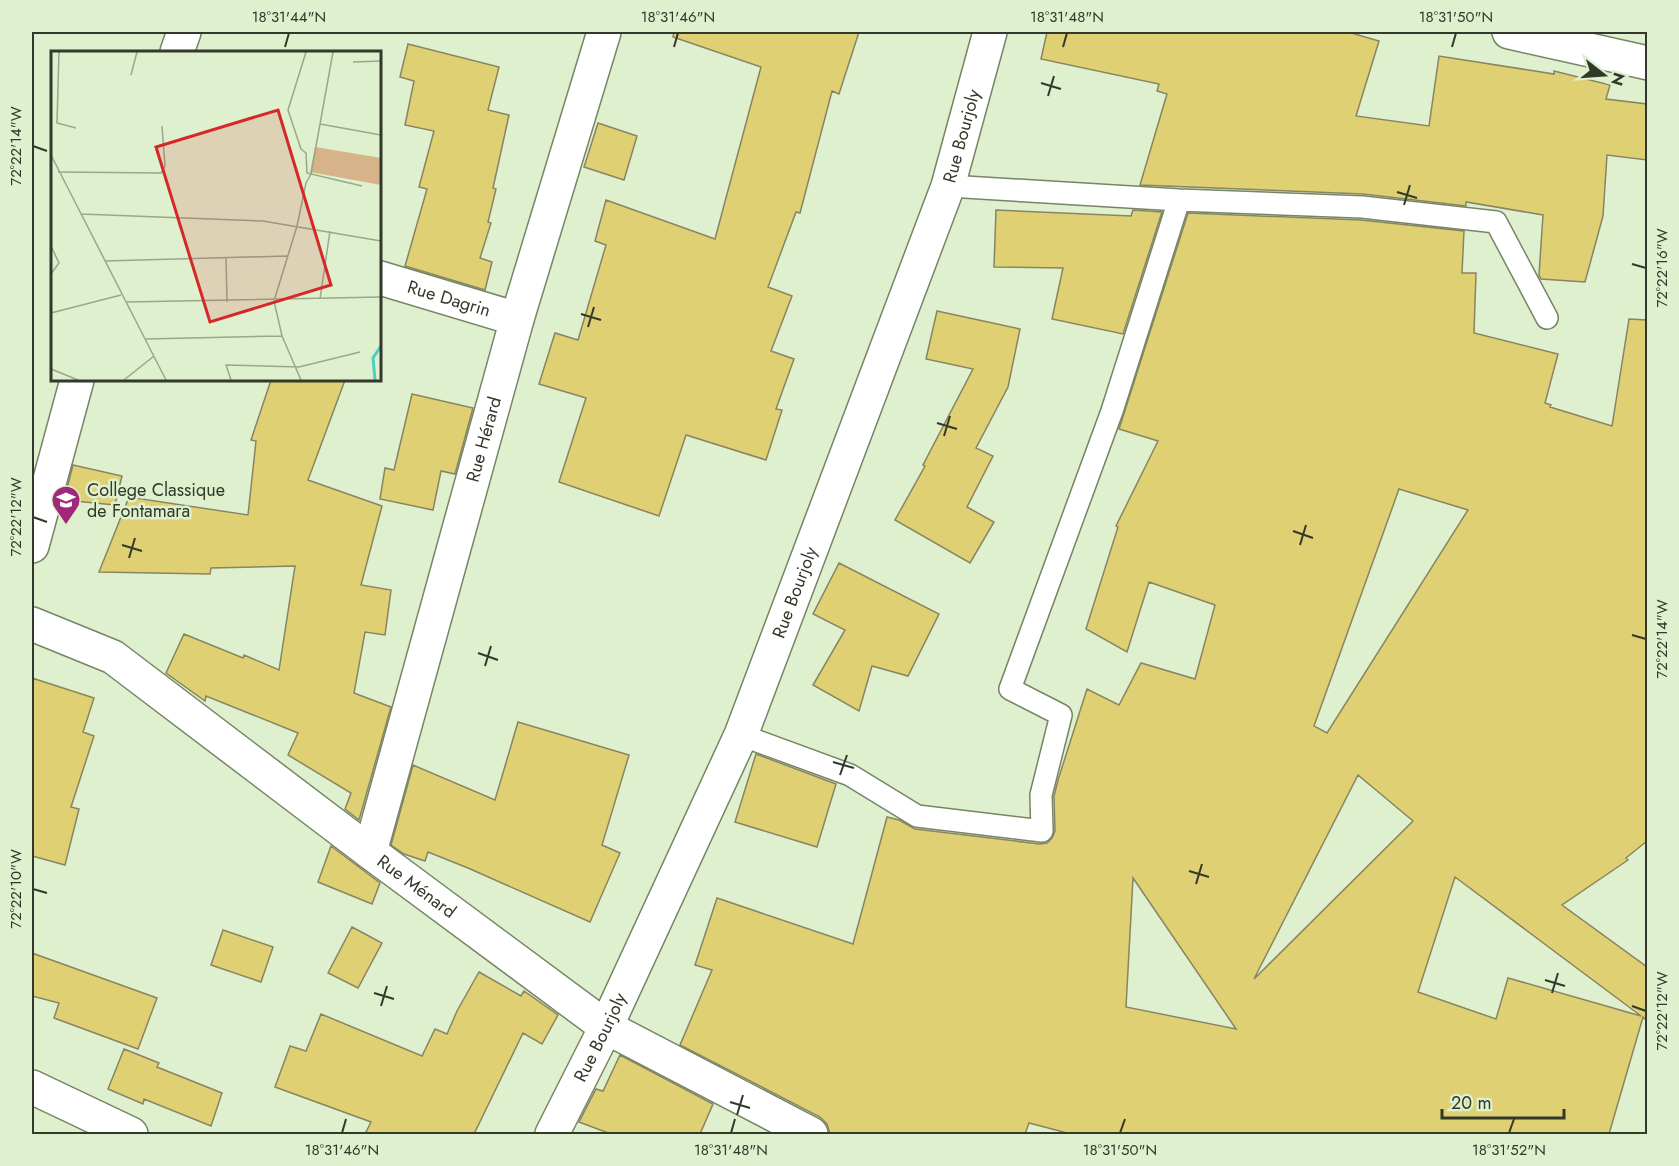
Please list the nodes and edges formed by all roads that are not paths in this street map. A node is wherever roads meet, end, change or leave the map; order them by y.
1 (184, 32) edge
2 (604, 32) edge
3 (990, 32) edge
4 (1509, 32) edge
5 (177, 51) edge
6 (1647, 63) edge
7 (948, 186) junction
8 (1179, 200) junction
9 (381, 278) edge
10 (1547, 318) dead end
11 (518, 320) junction
12 (77, 381) edge
13 (32, 546) edge
14 (32, 624) edge
15 (741, 735) junction
16 (369, 852) junction
17 (606, 1027) junction
18 (32, 1087) edge
19 (131, 1134) edge
20 (552, 1134) edge
21 (811, 1134) edge

1 - 5 street
2 - 11 street, Rue Hérard
3 - 7 street, Rue Bourjoly
4 - 6 street
7 - 8 lane
7 - 15 street, Rue Bourjoly
8 - 10 lane
8 - 15 lane
9 - 11 street, Rue Dagrin
11 - 16 street, Rue Hérard
12 - 13 street
14 - 16 street, Rue Ménard
15 - 17 street, Rue Bourjoly
16 - 17 street, Rue Ménard
17 - 20 street, Rue Bourjoly
17 - 21 street, Rue Ménard
18 - 19 street

